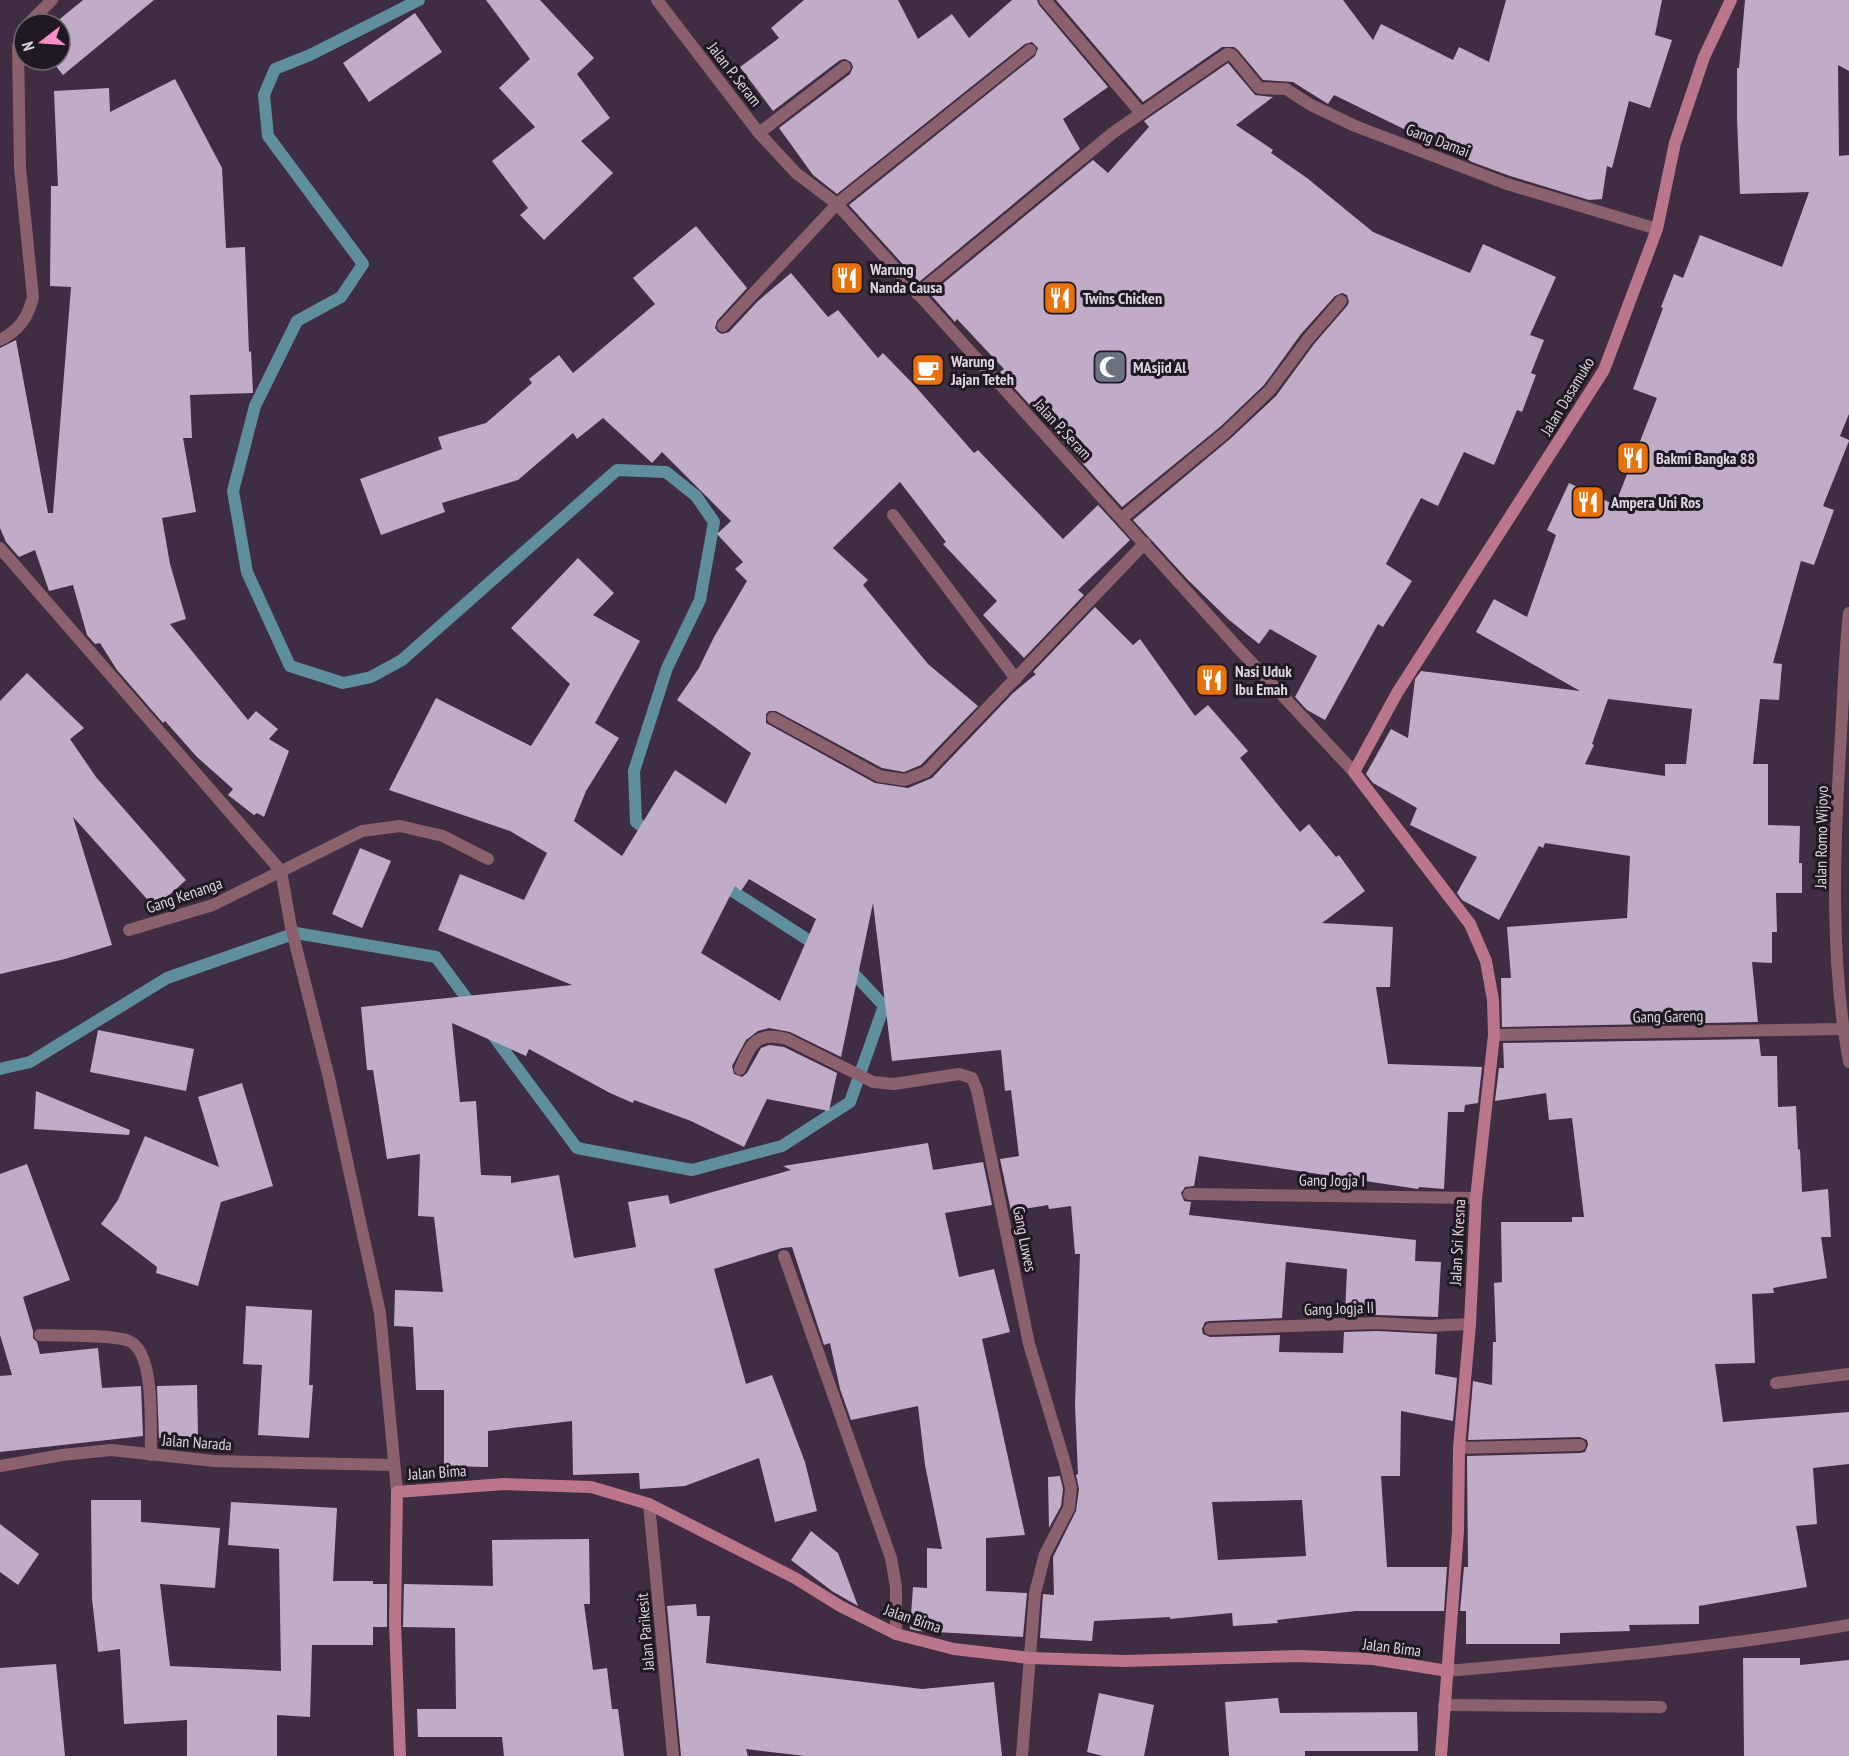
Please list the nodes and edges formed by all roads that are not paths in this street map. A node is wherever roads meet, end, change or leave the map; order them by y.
1 (52, 0) edge
2 (657, 0) edge
3 (1045, 0) edge
4 (1731, 0) edge
5 (40, 12) edge
6 (1030, 50) dead end
7 (845, 67) dead end
8 (18, 72) edge
9 (1141, 113) junction
10 (759, 133) junction
11 (837, 204) junction
12 (1657, 229) junction
13 (917, 294) junction
14 (1341, 301) dead end
15 (723, 326) dead end
16 (0, 340) edge
17 (893, 514) dead end
18 (1122, 518) junction
19 (1145, 543) junction
20 (0, 548) edge
21 (1849, 613) edge
22 (1016, 679) junction
23 (773, 718) dead end
24 (1354, 772) junction
25 (488, 859) dead end
26 (281, 871) junction
27 (129, 930) dead end
28 (1843, 945) edge
29 (1843, 1029) junction
30 (1494, 1035) junction
31 (1849, 1062) edge
32 (740, 1069) dead end
33 (1189, 1194) dead end
34 (1476, 1198) junction
35 (784, 1256) dead end
36 (1470, 1324) junction
37 (1210, 1329) dead end
38 (40, 1335) dead end
39 (1849, 1374) edge
40 (1776, 1383) dead end
41 (1580, 1445) dead end
42 (1459, 1448) junction
43 (151, 1455) junction
44 (394, 1465) junction
45 (0, 1466) edge
46 (397, 1492) junction
47 (649, 1504) junction
48 (1849, 1625) edge
49 (896, 1634) junction
50 (1030, 1658) junction
51 (1448, 1671) junction
52 (1444, 1705) junction
53 (1661, 1707) dead end
54 (400, 1756) edge
55 (673, 1756) edge
56 (1022, 1756) edge
57 (1441, 1756) edge

1 - 5 street
2 - 10 street, Jalan P. Seram
3 - 9 street
4 - 12 main road, Jalan Dasamuko
6 - 11 street
7 - 10 street
8 - 16 street
9 - 12 street, Gang Damai
9 - 13 street
10 - 11 street, Jalan P. Seram
11 - 13 street, Jalan P. Seram
11 - 15 street
12 - 24 main road, Jalan Dasamuko
13 - 18 street, Jalan P. Seram
14 - 18 street
17 - 22 street
18 - 19 street, Jalan P. Seram
19 - 22 street
19 - 24 street, Jalan P. Seram
20 - 26 street
21 - 28 street, Jalan Romo Wijoyo
22 - 23 street
24 - 30 main road, Jalan Sri Kresna
25 - 26 street, Gang Kenanga
26 - 27 street, Gang Kenanga
26 - 44 street
28 - 29 street, Jalan Romo Wijoyo
29 - 30 street, Gang Gareng
29 - 31 street, Jalan Romo Wijoyo
30 - 34 main road, Jalan Sri Kresna
32 - 50 street, Gang Luwes
33 - 34 street, Gang Jogja I
34 - 36 main road, Jalan Sri Kresna
35 - 49 street
36 - 37 street, Gang Jogja II
36 - 42 main road, Jalan Sri Kresna
38 - 43 street
39 - 40 street
41 - 42 street
42 - 51 main road, Jalan Sri Kresna
43 - 44 street, Jalan Narada
43 - 45 street, Jalan Narada
44 - 46 street
46 - 47 main road, Jalan Bima
46 - 54 main road
47 - 49 main road, Jalan Bima
47 - 55 street, Jalan Parikesit
48 - 51 street
49 - 50 main road, Jalan Bima
50 - 51 main road, Jalan Bima
50 - 56 street
51 - 52 main road, Jalan Sri Kresna
52 - 53 street
52 - 57 main road, Jalan Sri Kresna

